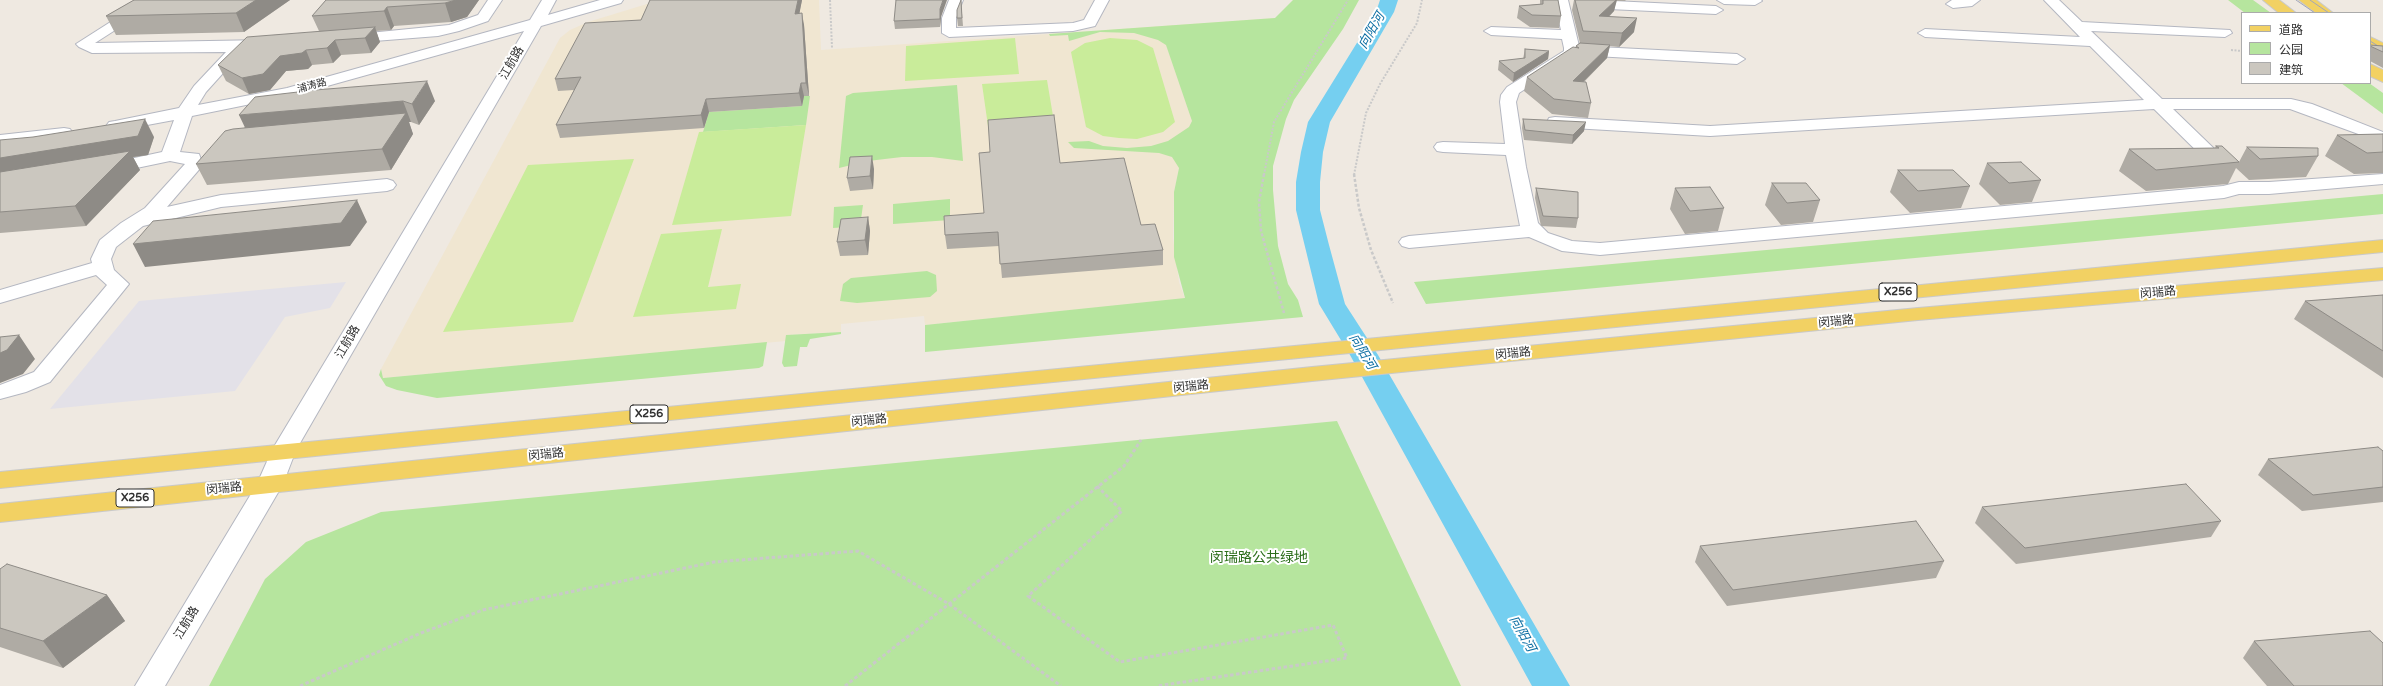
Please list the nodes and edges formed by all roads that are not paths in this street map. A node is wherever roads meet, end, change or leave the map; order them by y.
1 (156, 0) edge
2 (495, 0) edge
3 (549, 0) edge
4 (616, 0) edge
5 (956, 0) edge
6 (1102, 0) edge
7 (1973, 0) edge
8 (2051, 0) edge
9 (2270, 0) edge
10 (2306, 0) edge
11 (1561, 1) edge
12 (1754, 1) dead end
13 (1953, 4) dead end
14 (1720, 5) edge
15 (2288, 12) edge
16 (2324, 12) edge
17 (534, 24) junction
18 (2078, 26) junction
19 (1491, 31) dead end
20 (1925, 33) dead end
21 (2225, 33) dead end
22 (334, 40) edge
23 (1570, 42) junction
24 (2094, 42) junction
25 (2371, 43) edge
26 (279, 44) edge
27 (239, 47) junction
28 (2383, 50) edge
29 (1737, 59) dead end
30 (2371, 70) edge
31 (2383, 78) edge
32 (2324, 102) dead end
33 (2158, 104) junction
34 (2291, 104) junction
35 (184, 114) junction
36 (1526, 121) junction
37 (99, 128) edge
38 (76, 131) edge
39 (2383, 138) edge
40 (0, 140) edge
41 (1443, 147) dead end
42 (1514, 150) junction
43 (170, 156) junction
44 (93, 172) edge
45 (2383, 179) edge
46 (387, 185) dead end
47 (2239, 188) junction
48 (128, 227) junction
49 (1532, 230) junction
50 (1409, 242) dead end
51 (2383, 246) edge
52 (104, 266) junction
53 (2383, 274) edge
54 (0, 297) edge
55 (0, 392) edge
56 (284, 450) junction
57 (0, 480) edge
58 (270, 484) junction
59 (0, 513) edge
60 (150, 686) edge

1 - 27 street
2 - 22 street
3 - 17 street, 江航路
4 - 17 street, 浦涛路
5 - 6 street
7 - 13 street
8 - 18 street
9 - 15 main road
10 - 16 main road
11 - 14 street
11 - 23 street
12 - 14 street
17 - 35 street, 浦涛路
17 - 56 street, 江航路
18 - 21 street
18 - 24 street
19 - 23 street
20 - 24 street
23 - 29 street
23 - 36 street
24 - 33 street
25 - 28 main road
26 - 27 street
27 - 35 street
30 - 31 main road
32 - 34 street
33 - 34 street
33 - 36 street
33 - 47 street
34 - 39 street
35 - 37 street, 浦涛路
35 - 43 street
36 - 42 street
38 - 40 street
41 - 42 street
42 - 49 street
43 - 44 street
43 - 48 street
45 - 47 street
46 - 48 street
47 - 49 street
48 - 52 street
49 - 50 street
51 - 56 main road, 闵瑞路 / X256
52 - 54 street
52 - 55 street
53 - 58 main road, 闵瑞路 / X256
56 - 57 main road, 闵瑞路 / X256
56 - 58 street, 江航路
58 - 59 main road, 闵瑞路 / X256
58 - 60 street, 江航路

